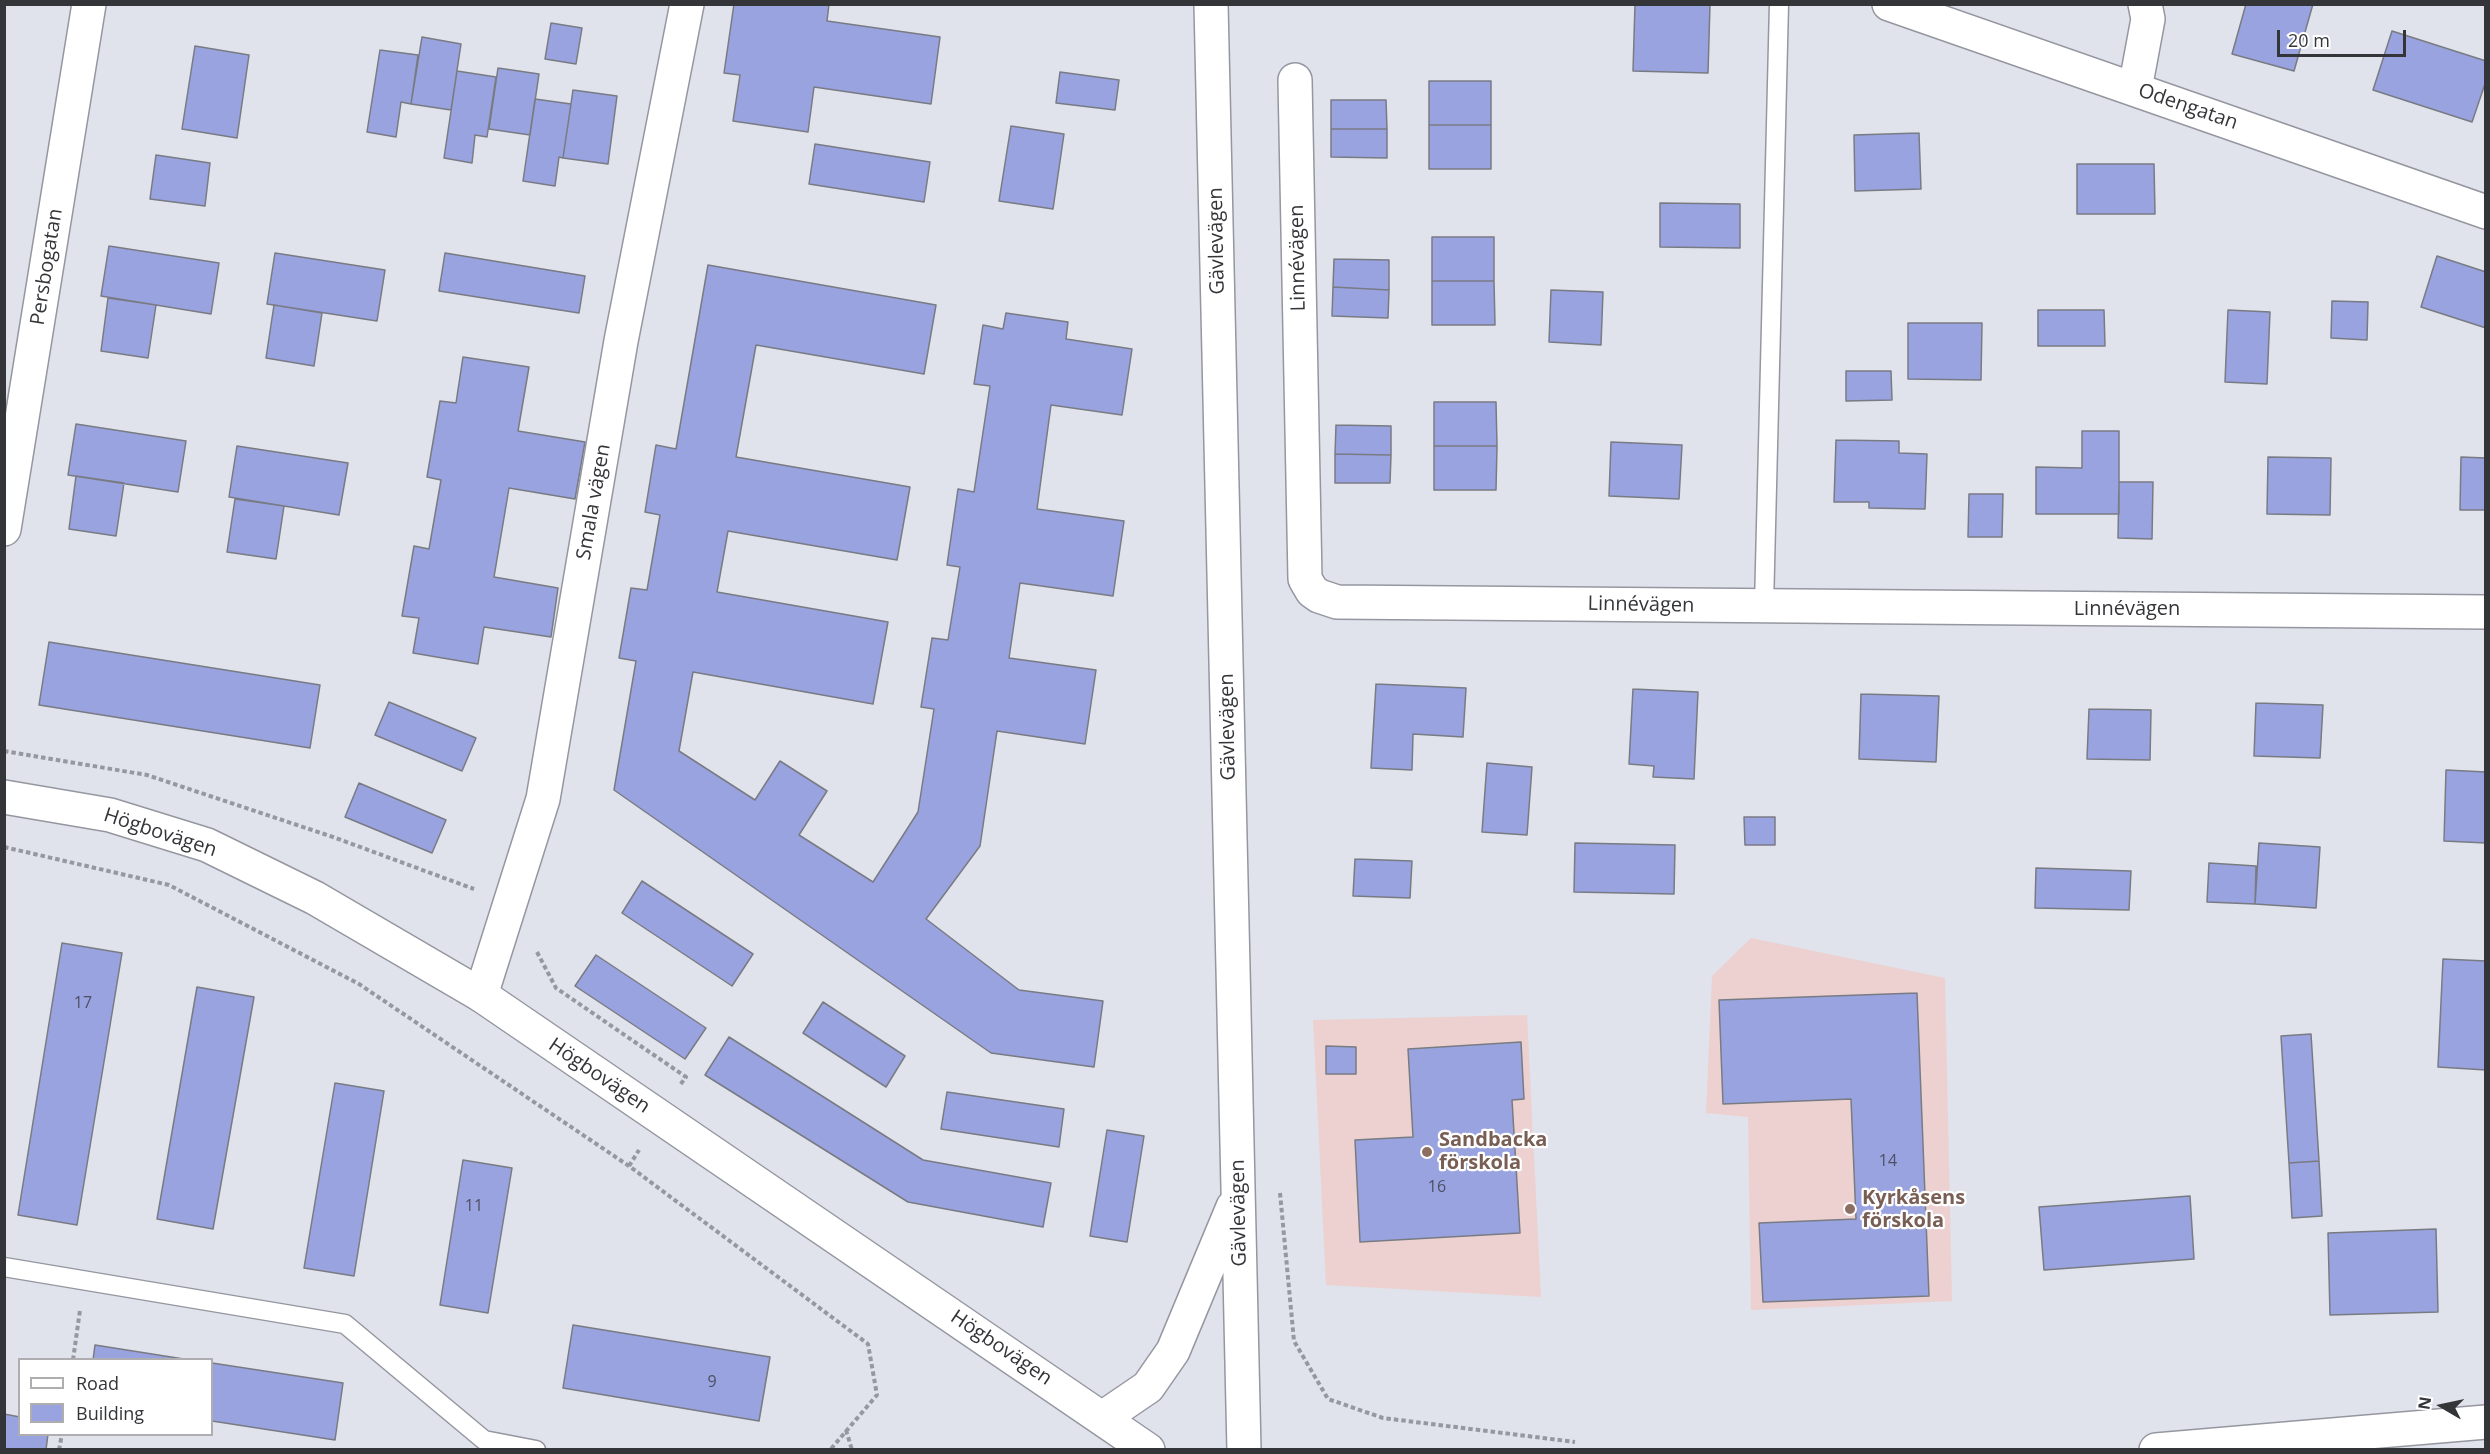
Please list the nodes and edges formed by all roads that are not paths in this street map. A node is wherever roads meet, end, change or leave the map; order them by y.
1 (89, 4) edge
2 (687, 4) edge
3 (1211, 4) edge
4 (1779, 4) edge
5 (1889, 4) edge
6 (2145, 4) edge
7 (1295, 80) dead end
8 (2135, 89) junction
9 (2486, 213) edge
10 (4, 529) edge
11 (1764, 606) junction
12 (2486, 612) edge
13 (4, 796) edge
14 (481, 995) junction
15 (1239, 1194) junction
16 (4, 1267) edge
17 (1104, 1417) junction
18 (2486, 1422) edge
19 (536, 1449) edge
20 (1148, 1449) edge
21 (1244, 1449) edge
22 (2156, 1449) edge

1 - 10 street, Persbogatan
2 - 14 street, Smala vägen
3 - 15 street, Gävlevägen
4 - 11 lane
5 - 8 street, Odengatan
6 - 8 street
7 - 11 street, Linnévägen
8 - 9 street, Odengatan
11 - 12 street, Linnévägen
13 - 14 street, Högbovägen
14 - 17 street, Högbovägen
15 - 17 street
15 - 21 street, Gävlevägen
16 - 19 lane
17 - 20 street, Högbovägen
18 - 22 street

